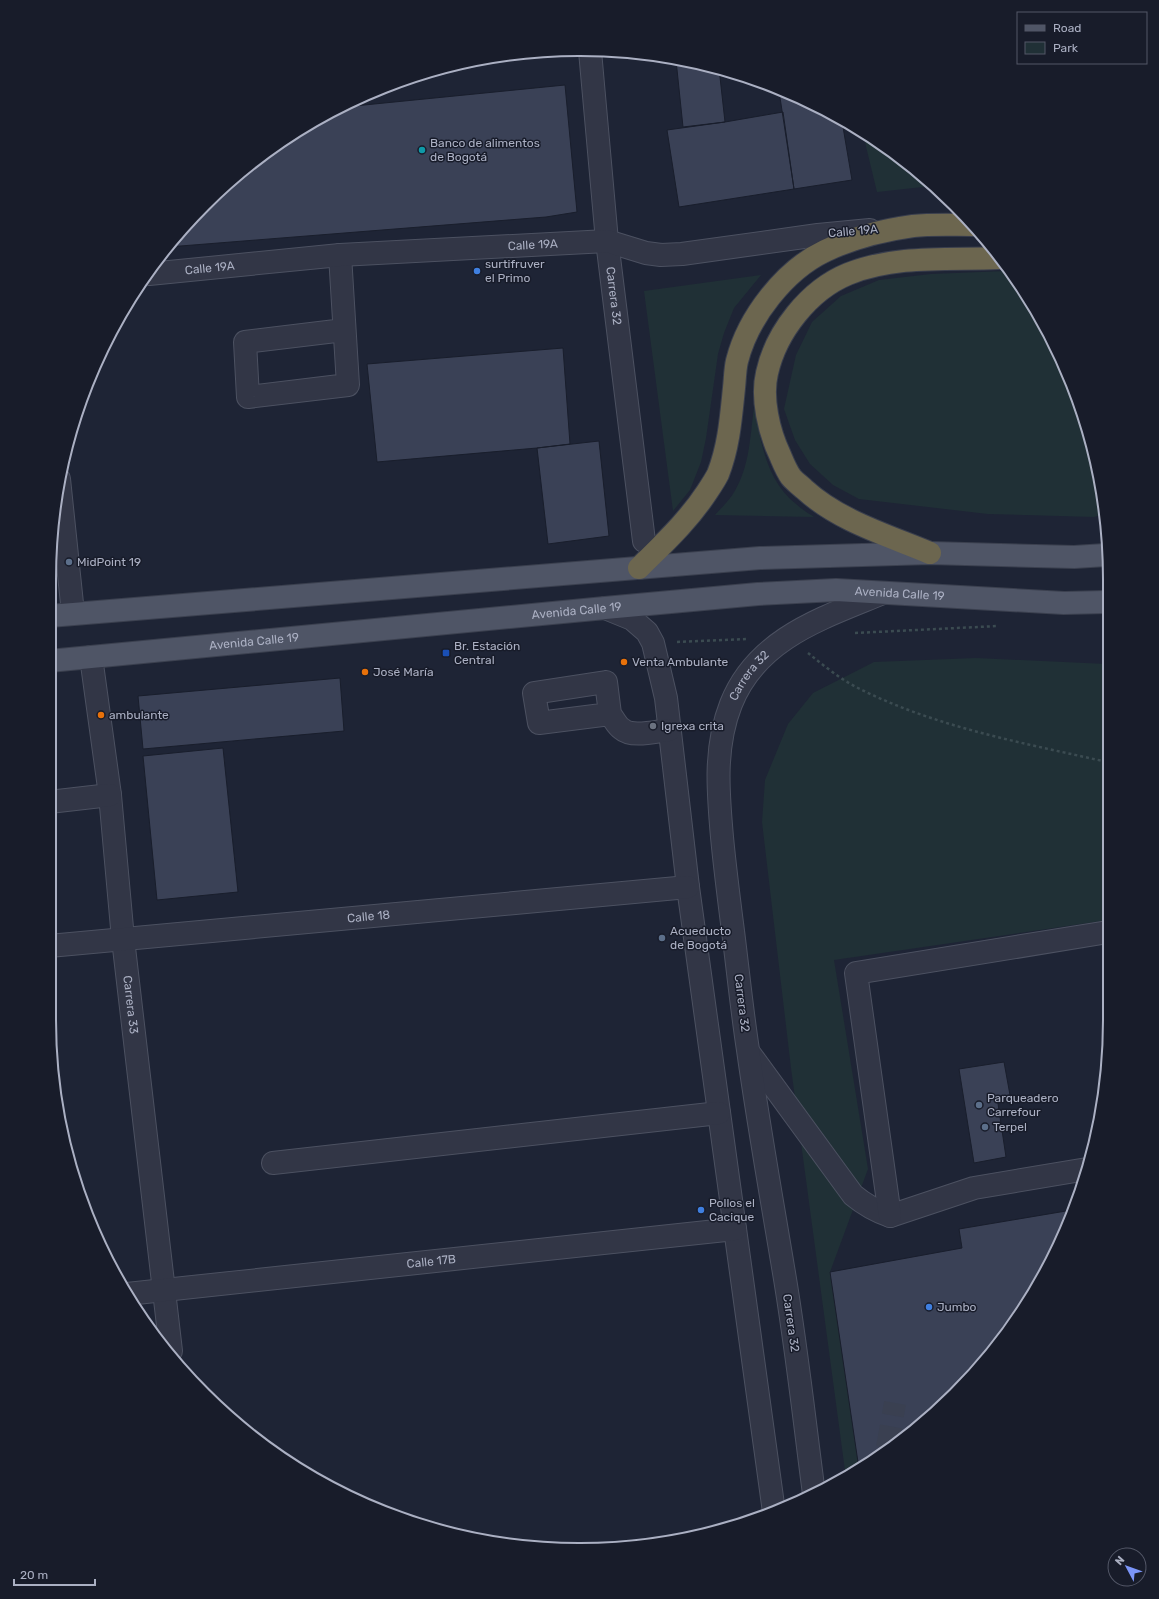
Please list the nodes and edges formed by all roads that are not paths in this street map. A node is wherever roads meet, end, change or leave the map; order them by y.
1 (590, 56) edge
2 (965, 225) edge
3 (914, 226) junction
4 (607, 241) junction
5 (340, 255) junction
6 (993, 258) edge
7 (155, 273) edge
8 (344, 330) junction
9 (61, 503) edge
10 (644, 541) dead end
11 (930, 553) junction
12 (1102, 555) edge
13 (639, 568) junction
14 (883, 593) junction
15 (1103, 602) edge
16 (605, 608) junction
17 (73, 613) junction
18 (56, 615) edge
19 (91, 657) junction
20 (56, 660) edge
21 (610, 714) dead end
22 (669, 730) junction
23 (110, 795) junction
24 (56, 801) edge
25 (688, 887) junction
26 (1103, 933) edge
27 (123, 939) junction
28 (56, 945) edge
29 (748, 1052) junction
30 (719, 1113) junction
31 (273, 1163) dead end
32 (1080, 1170) edge
33 (890, 1216) junction
34 (735, 1229) junction
35 (164, 1290) junction
36 (134, 1293) edge
37 (170, 1346) edge
38 (813, 1488) edge
39 (773, 1506) edge

1 - 4 street, Carrera 32
2 - 3 highway
3 - 4 street, Calle 19A
3 - 13 highway
4 - 5 street, Calle 19A
4 - 10 street, Carrera 32
5 - 7 street, Calle 19A
5 - 8 street
6 - 11 highway
8 - 8 street
9 - 17 street
11 - 12 main road
11 - 13 main road
13 - 17 main road
14 - 15 main road, Avenida Calle 19
14 - 16 main road, Avenida Calle 19
14 - 29 street, Carrera 32
16 - 19 main road, Avenida Calle 19
16 - 22 street
17 - 18 main road
19 - 20 main road, Avenida Calle 19
19 - 23 street, Carrera 33
21 - 22 street
22 - 25 street
23 - 24 street
23 - 27 street, Carrera 33
25 - 27 street, Calle 18
25 - 30 street
26 - 33 street
27 - 28 street, Calle 18
27 - 35 street, Carrera 33
29 - 33 street
29 - 38 street, Carrera 32
30 - 31 street
30 - 34 street
32 - 33 street
34 - 35 street, Calle 17B
34 - 39 street
35 - 36 street, Calle 17B
35 - 37 street, Carrera 33

